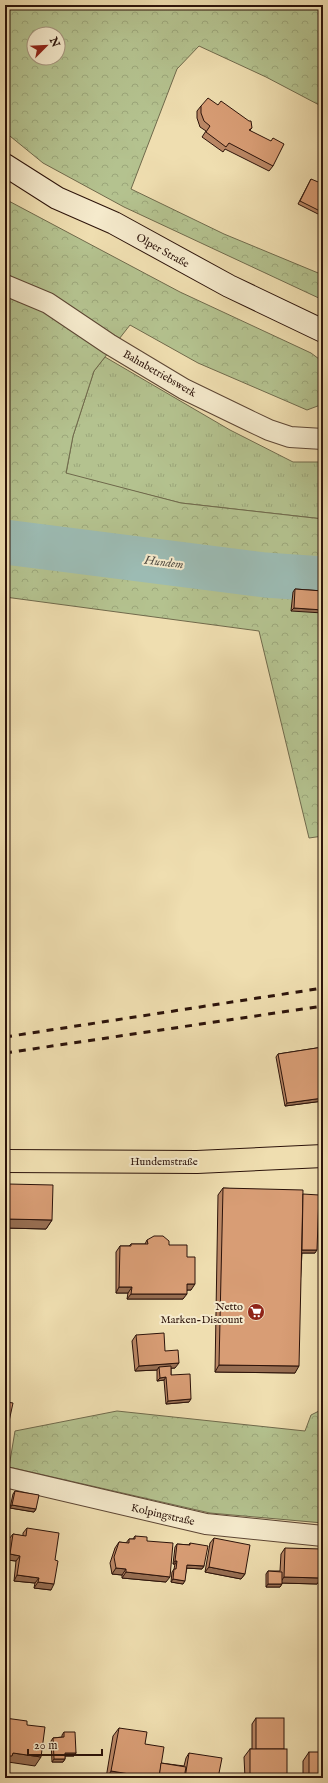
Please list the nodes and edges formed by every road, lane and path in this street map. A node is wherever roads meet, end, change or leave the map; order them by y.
1 (5, 165) edge
2 (5, 285) edge
3 (323, 331) edge
4 (323, 439) edge
5 (323, 1156) edge
6 (5, 1161) edge
7 (5, 1477) edge
8 (323, 1536) edge

1 - 3 main road, Olper Straße
2 - 4 street, Bahnbetriebswerk
5 - 6 main road, Hundemstraße
7 - 8 street, Kolpingstraße

